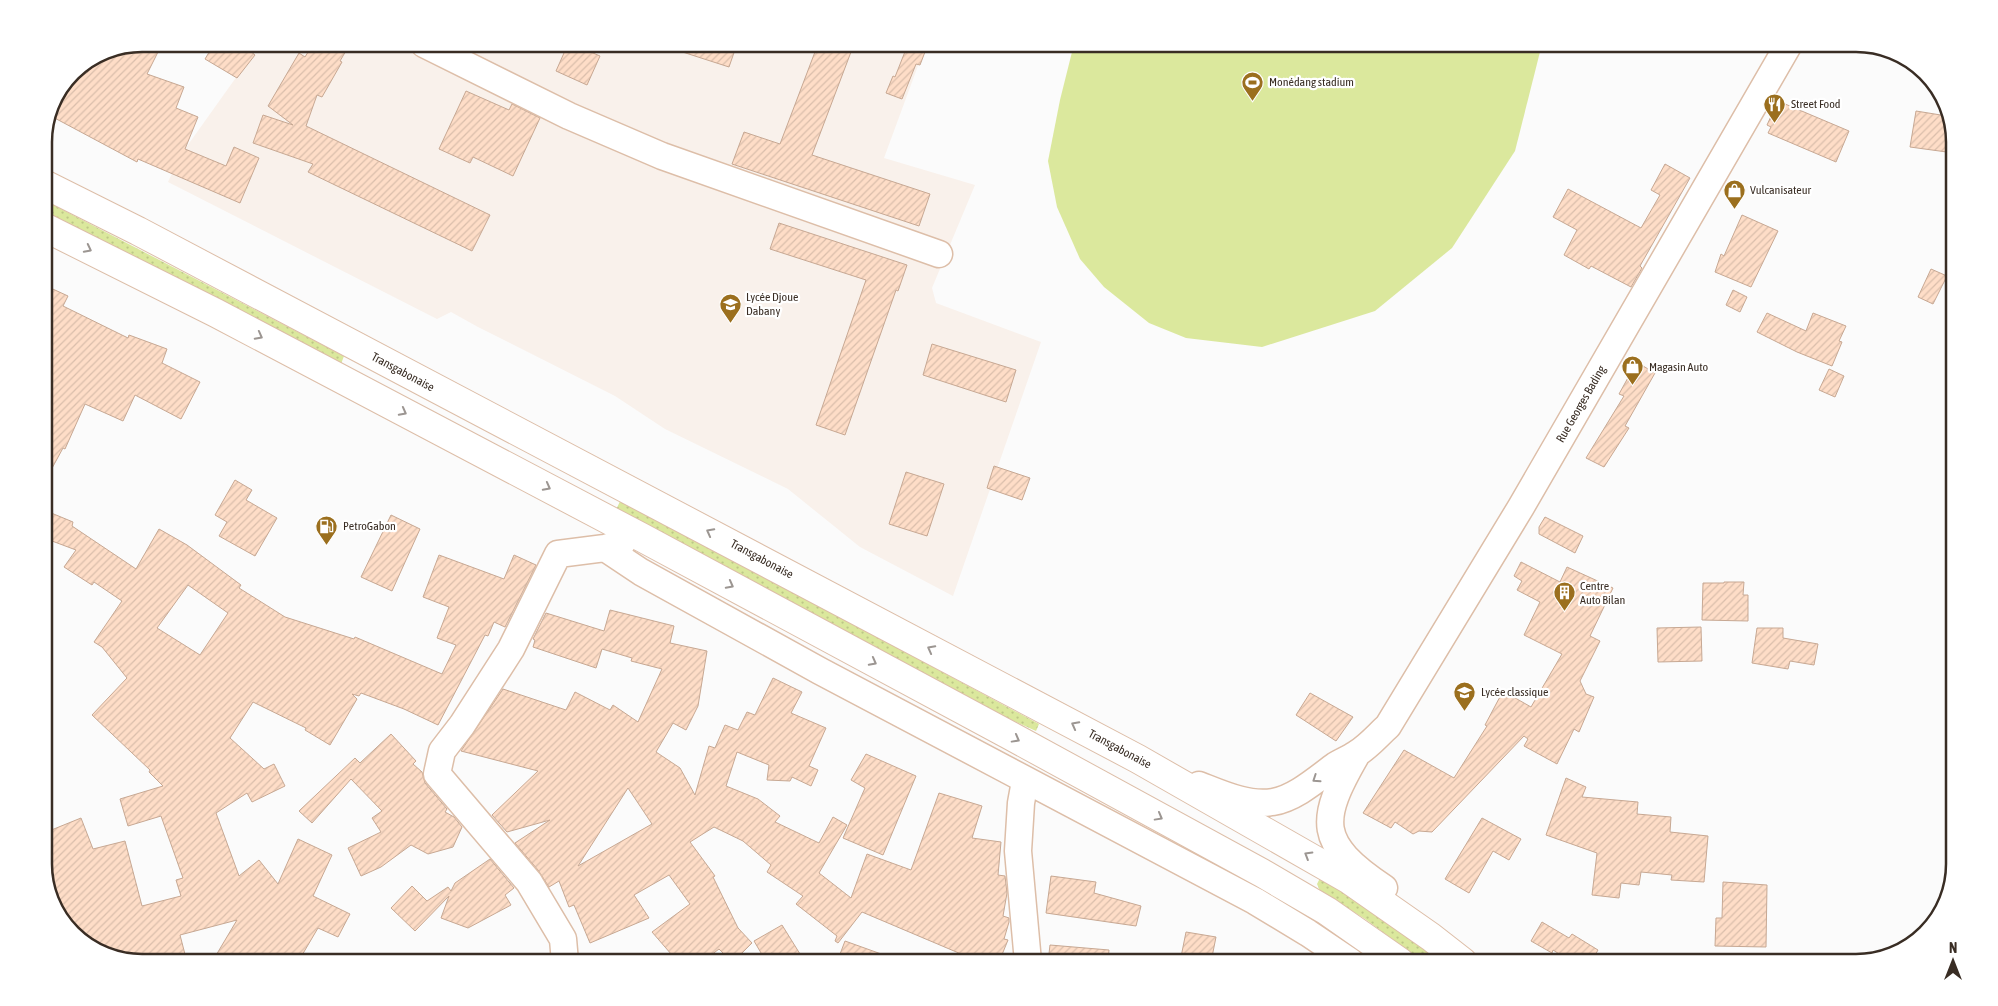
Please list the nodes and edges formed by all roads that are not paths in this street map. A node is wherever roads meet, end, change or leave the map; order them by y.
1 (440, 52) edge
2 (1784, 52) edge
3 (53, 188) edge
4 (53, 232) edge
5 (939, 254) dead end
6 (641, 537) junction
7 (605, 548) junction
8 (834, 641) junction
9 (820, 671) junction
10 (1358, 753) junction
11 (1138, 759) junction
12 (1026, 781) junction
13 (1431, 937) junction
14 (564, 954) edge
15 (1027, 954) edge
16 (1339, 954) edge
17 (1389, 954) edge
18 (1453, 954) edge

1 - 5 street
2 - 10 street, Rue Georges Bading
11 -> 3 highway, Transgabonaise
4 -> 6 highway
6 - 7 street
6 -> 8 highway
7 - 9 street
7 - 14 street
8 - 9 street
8 -> 17 highway
9 - 12 street
10 -> 11 street
10 - 13 street
13 -> 11 highway, Transgabonaise
12 - 15 street
12 - 16 street
13 - 18 highway, Transgabonaise

